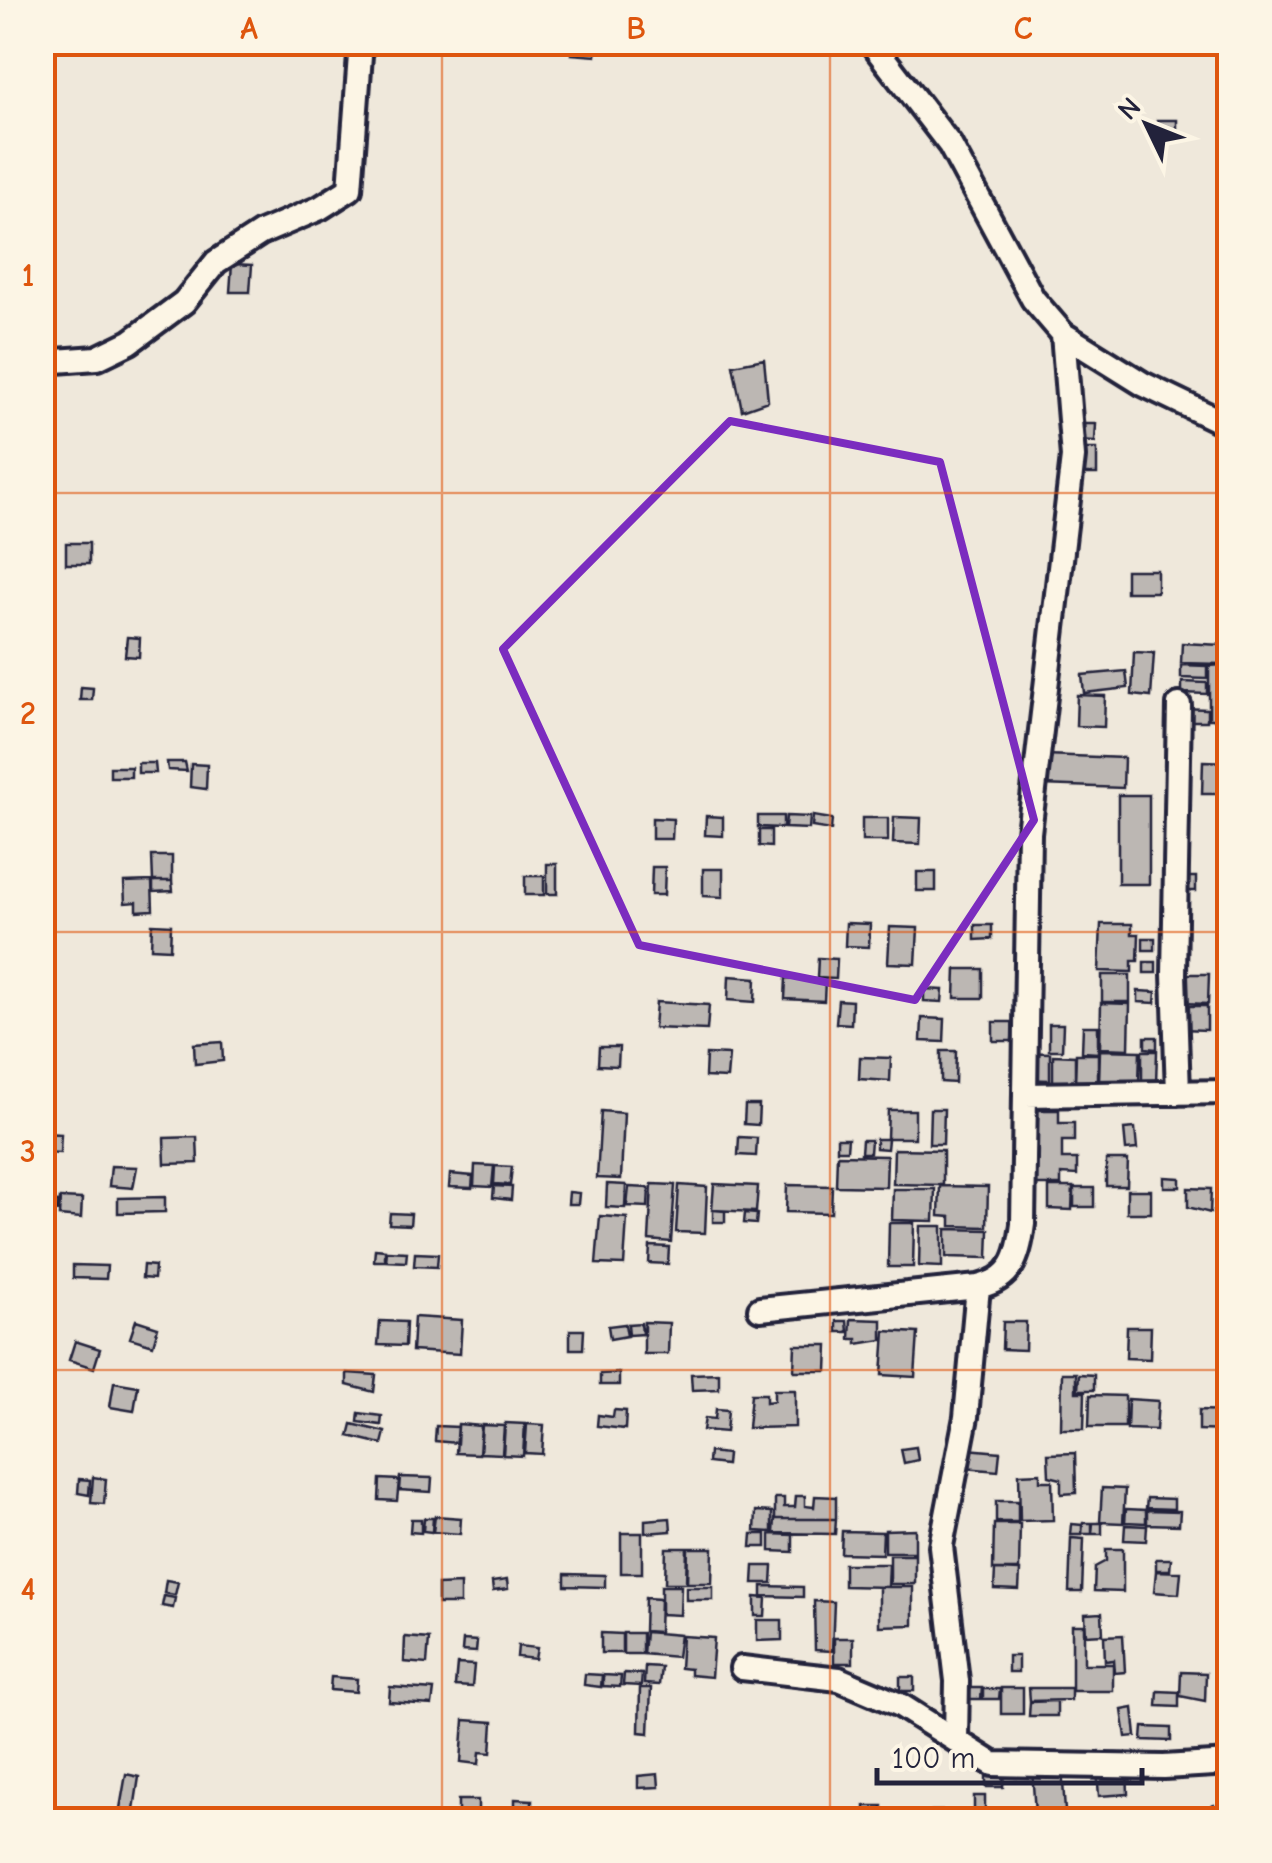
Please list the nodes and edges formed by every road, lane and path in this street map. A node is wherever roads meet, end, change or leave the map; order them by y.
1 (361, 42) edge
2 (870, 42) edge
3 (1062, 334) junction
4 (42, 362) edge
5 (1230, 426) edge
6 (1179, 704) dead end
7 (1230, 1092) edge
8 (1178, 1093) junction
9 (1025, 1095) junction
10 (978, 1287) junction
11 (760, 1309) dead end
12 (742, 1668) dead end
13 (956, 1739) junction
14 (1230, 1763) edge

1 - 4 street
2 - 3 street
3 - 5 street
3 - 9 street
6 - 8 street
7 - 8 street
8 - 9 street
9 - 10 street
10 - 11 street
10 - 13 street
12 - 13 street
13 - 14 street

